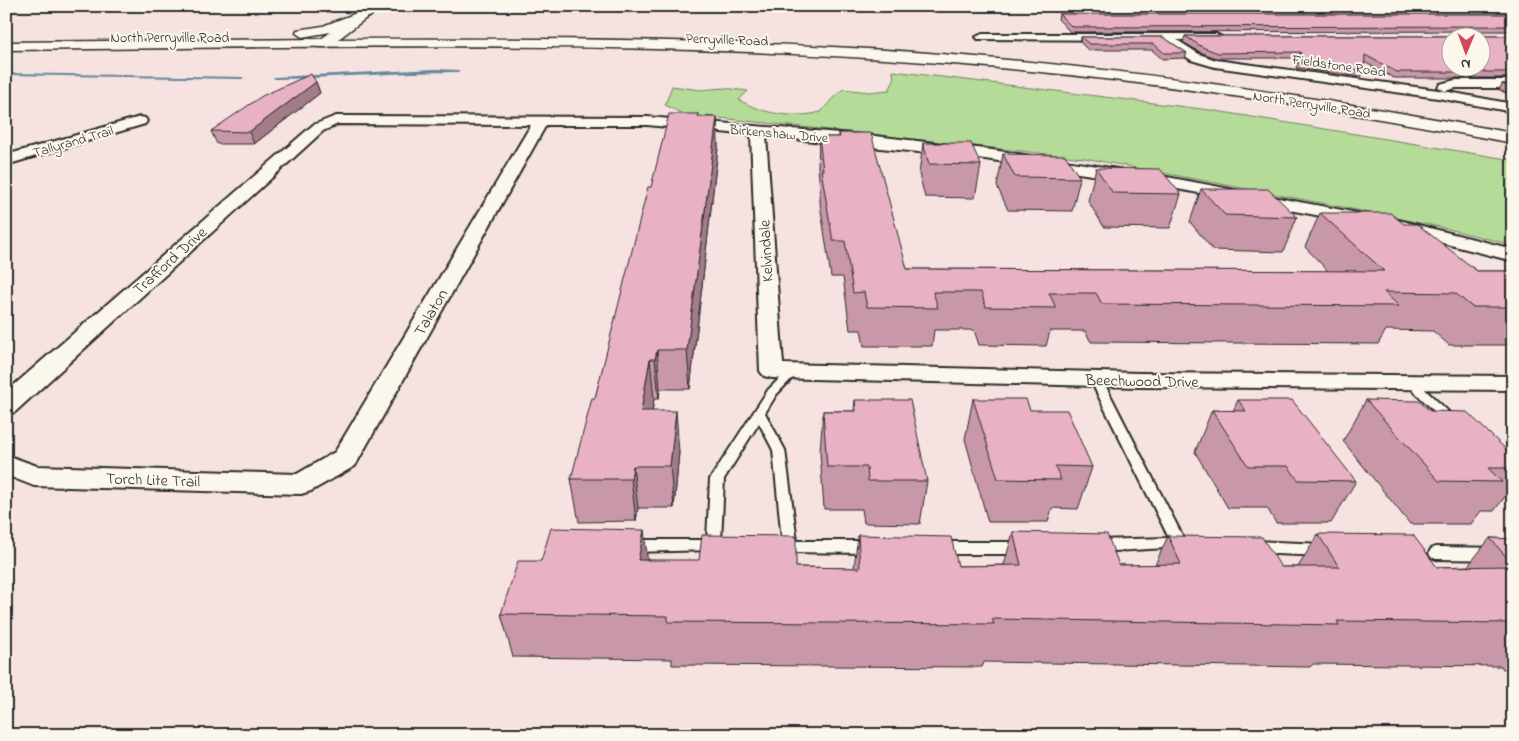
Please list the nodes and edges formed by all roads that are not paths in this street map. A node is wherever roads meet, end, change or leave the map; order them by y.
1 (371, 10) edge
2 (388, 11) dead end
3 (388, 30) dead end
4 (254, 37) junction
5 (431, 37) junction
6 (982, 37) dead end
7 (6, 38) edge
8 (1166, 38) junction
9 (1226, 38) edge
10 (338, 41) junction
11 (6, 46) edge
12 (1115, 72) junction
13 (1513, 84) edge
14 (1438, 94) junction
15 (1513, 108) edge
16 (336, 120) joint
17 (541, 121) junction
18 (140, 122) dead end
19 (1513, 127) edge
20 (758, 132) junction
21 (1513, 138) edge
22 (6, 160) edge
23 (1513, 255) edge
24 (782, 371) junction
25 (1096, 379) junction
26 (1412, 383) junction
27 (1513, 383) edge
28 (6, 406) edge
29 (760, 414) junction
30 (1459, 429) edge
31 (6, 464) edge
32 (301, 484) joint
33 (1179, 543) junction
34 (1198, 544) edge
35 (714, 545) junction
36 (733, 545) edge
37 (611, 546) edge
38 (771, 546) edge
39 (790, 546) junction
40 (1080, 546) edge
41 (1236, 546) edge
42 (1040, 547) edge
43 (885, 548) edge
44 (923, 548) edge
45 (1342, 550) edge
46 (1436, 553) dead end
47 (1513, 554) edge

1 - 4 main road
1 - 10 main road
2 - 10 main road
3 - 5 main road
4 - 7 main road, North Perryville Road
4 - 10 main road, North Perryville Road
5 - 10 main road, Perryville Road
5 - 12 main road, Perryville Road
6 - 8 street
8 - 9 street
8 - 14 street, Fieldstone Road
10 - 11 main road, North Perryville Road
10 - 12 main road, Perryville Road
12 - 19 main road, North Perryville Road
12 - 21 main road, North Perryville Road
13 - 14 street
14 - 15 street, Fieldstone Road
16 - 17 street, Birkenshaw Drive
16 - 28 street, Trafford Drive
17 - 20 street, Birkenshaw Drive
17 - 32 street, Talaton
18 - 22 street, Tallyrand Trail
20 - 23 street, Birkenshaw Drive
20 - 24 street, Kelvindale
24 - 25 street, Beechwood Drive
24 - 29 lane
25 - 26 street, Beechwood Drive
25 - 33 lane
26 - 27 street, Beechwood Drive
26 - 30 lane
29 - 35 lane
29 - 39 lane
31 - 32 street, Torch Lite Trail
33 - 34 lane
33 - 40 lane
35 - 36 lane
35 - 37 lane
38 - 39 lane
39 - 43 lane
41 - 45 lane
42 - 44 lane
46 - 47 lane

